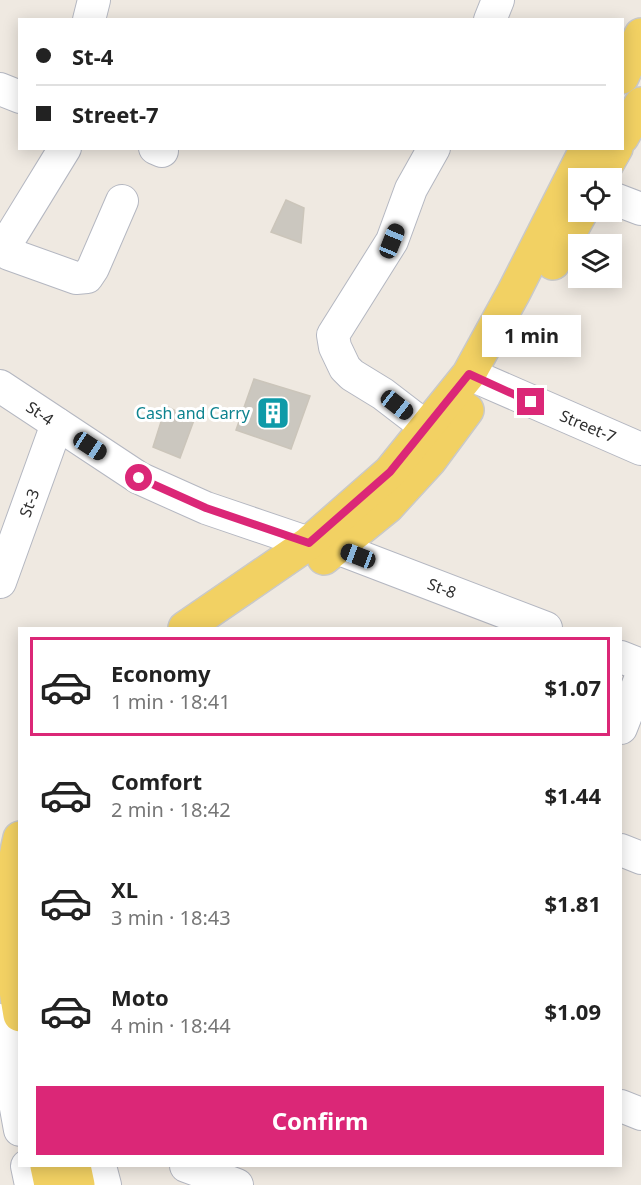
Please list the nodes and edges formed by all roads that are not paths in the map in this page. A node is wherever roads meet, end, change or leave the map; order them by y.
1 (94, 0) edge
2 (498, 0) edge
3 (90, 18) edge
4 (491, 18) edge
5 (641, 35) edge
6 (624, 73) edge
7 (0, 89) edge
8 (18, 96) edge
9 (641, 104) edge
10 (624, 134) edge
11 (64, 150) edge
12 (433, 150) edge
13 (586, 150) edge
14 (615, 150) edge
15 (605, 168) edge
16 (122, 201) dead end
17 (622, 202) edge
18 (641, 209) edge
19 (575, 222) edge
20 (478, 378) junction
21 (0, 386) edge
22 (57, 424) junction
23 (426, 428) junction
24 (641, 449) edge
25 (323, 546) junction
26 (0, 582) edge
27 (187, 627) edge
28 (227, 627) edge
29 (543, 627) edge
30 (622, 657) edge
31 (641, 665) edge
32 (641, 677) edge
33 (622, 725) edge
34 (622, 850) edge
35 (13, 854) edge
36 (641, 858) edge
37 (18, 1004) edge
38 (0, 1020) edge
39 (622, 1106) edge
40 (11, 1108) edge
41 (641, 1114) edge
42 (27, 1167) edge
43 (47, 1167) edge
44 (74, 1167) edge
45 (100, 1167) edge
46 (189, 1167) edge
47 (31, 1185) edge
48 (51, 1185) edge
49 (78, 1185) edge
50 (105, 1185) edge
51 (237, 1185) edge

1 - 3 street
2 - 4 street
5 - 6 main road
7 - 8 street
9 - 10 main road
11 - 16 street
12 - 23 street
13 - 20 main road
14 - 15 main road
17 - 18 street
19 - 20 main road
20 - 23 main road
20 - 24 street, Street-7
20 - 25 main road
21 - 22 street, St-4
22 - 25 street, St-4
22 - 26 street, St-3
23 - 25 main road
25 - 27 main road
25 - 28 main road
25 - 29 street, St-8
30 - 31 street
32 - 33 street
34 - 36 street
35 - 37 main road
38 - 40 street
39 - 41 street
42 - 47 street
43 - 48 main road
44 - 49 main road
45 - 50 street
46 - 51 street

